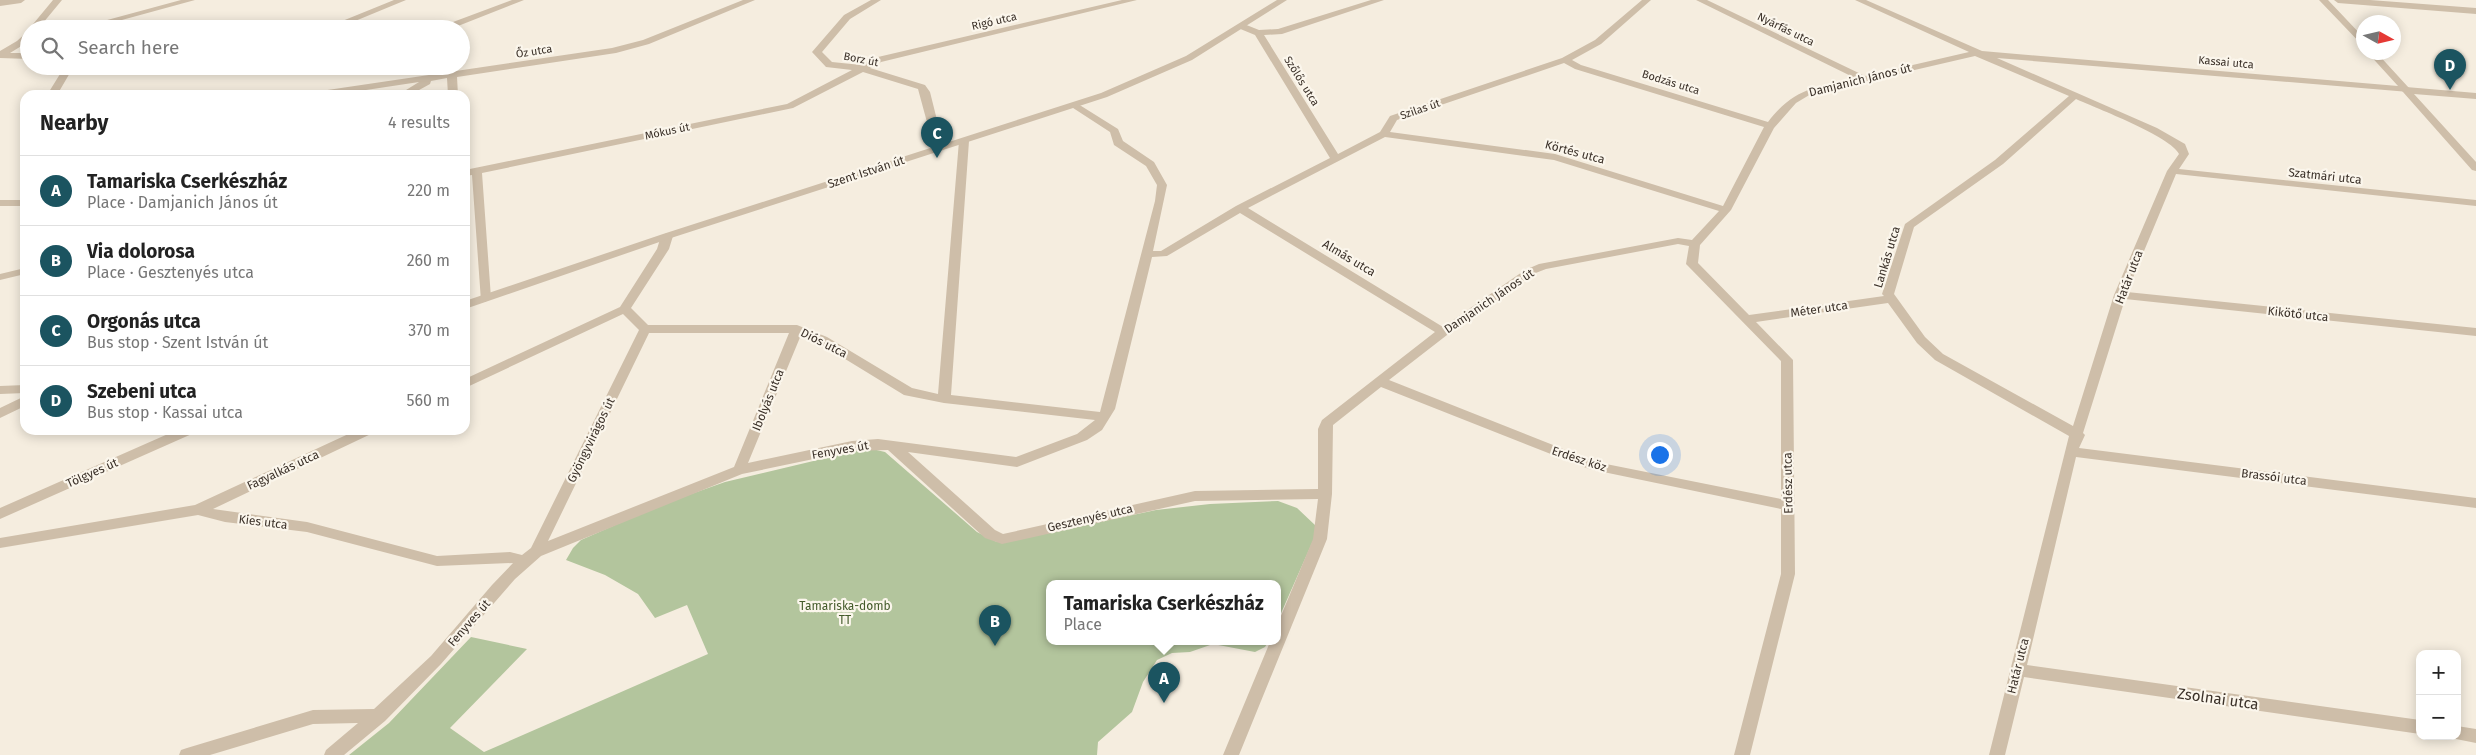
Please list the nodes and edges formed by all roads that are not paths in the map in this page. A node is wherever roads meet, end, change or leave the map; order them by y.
1 (21, 0) edge
2 (58, 0) edge
3 (192, 0) edge
4 (402, 0) edge
5 (520, 0) edge
6 (751, 0) edge
7 (877, 0) edge
8 (1133, 0) edge
9 (1283, 0) edge
10 (1380, 0) edge
11 (1647, 0) edge
12 (1700, 0) edge
13 (1859, 0) edge
14 (2323, 0) edge
15 (2338, 0) edge
16 (0, 4) edge
17 (2476, 11) edge
18 (41, 20) edge
19 (113, 20) edge
20 (348, 20) edge
21 (467, 20) edge
22 (1241, 26) junction
23 (1258, 33) junction
24 (2356, 35) edge
25 (20, 44) edge
26 (1975, 52) junction
27 (0, 55) edge
28 (20, 56) edge
29 (1565, 60) junction
30 (2378, 60) edge
31 (861, 68) junction
32 (470, 72) edge
33 (64, 75) edge
34 (452, 75) joint
35 (436, 77) junction
36 (1862, 78) junction
37 (55, 90) edge
38 (348, 90) edge
39 (412, 90) edge
40 (453, 90) edge
41 (2406, 90) junction
42 (2074, 96) junction
43 (2476, 96) edge
44 (1075, 106) junction
45 (1770, 126) junction
46 (1384, 134) junction
47 (964, 140) junction
48 (939, 148) junction
49 (1335, 158) junction
50 (2476, 168) edge
51 (478, 171) junction
52 (2172, 171) junction
53 (470, 172) edge
54 (0, 203) edge
55 (20, 203) edge
56 (2476, 203) edge
57 (1240, 208) junction
58 (1726, 210) junction
59 (667, 236) junction
60 (1695, 244) junction
61 (1146, 254) junction
62 (20, 272) edge
63 (0, 277) edge
64 (2120, 295) junction
65 (485, 298) junction
66 (1890, 299) junction
67 (470, 304) edge
68 (626, 309) junction
69 (1748, 319) junction
70 (645, 329) junction
71 (797, 329) junction
72 (1443, 332) junction
73 (2476, 332) edge
74 (1380, 381) junction
75 (470, 382) edge
76 (20, 389) edge
77 (0, 390) edge
78 (944, 399) junction
79 (20, 403) edge
80 (0, 414) edge
81 (1105, 417) junction
82 (178, 435) edge
83 (357, 435) edge
84 (2078, 435) junction
85 (890, 444) junction
86 (2071, 452) junction
87 (739, 470) junction
88 (1325, 494) junction
89 (2476, 503) edge
90 (1789, 506) junction
91 (198, 510) junction
92 (0, 514) edge
93 (0, 543) edge
94 (536, 552) junction
95 (524, 561) junction
96 (1281, 634) edge
97 (1276, 645) edge
98 (2017, 670) junction
99 (379, 716) junction
100 (2416, 727) edge
101 (2461, 734) edge
102 (2476, 736) edge
103 (187, 755) edge
104 (332, 755) edge
105 (1231, 755) edge
106 (1742, 755) edge
107 (1997, 755) edge

1 - 16 street
2 - 18 street
3 - 19 street
4 - 20 street
5 - 21 street
6 - 32 street, Őz utca
7 - 31 street, Borz út
8 - 31 street, Rigó utca
9 - 22 street, Szent István út
10 - 23 street
11 - 29 street, Szilas út
12 - 36 street, Nyárfás utca
13 - 26 street, Határ utca
14 - 24 street
15 - 17 street
22 - 23 street
22 - 44 street, Szent István út
23 - 49 street, Szőlős utca
25 - 27 street
26 - 36 street, Damjanich János út
26 - 41 street, Kassai utca
26 - 42 street, Határ utca
27 - 28 street
29 - 45 street, Bodzás utca
29 - 46 street, Szilas út
30 - 41 street
31 - 48 street, Borz út
31 - 51 street, Mókus út
33 - 37 street
34 - 35 street, Őz utca
34 - 40 street
35 - 38 street, Őz utca
35 - 39 street
36 - 45 street, Damjanich János út
41 - 43 street, Kassai utca
41 - 50 street
42 - 52 street, Határ utca
42 - 66 street, Lankás utca
44 - 47 street, Szent István út
44 - 61 street, Fenyves út
45 - 58 street, Damjanich János út
46 - 49 street, Szilas út
46 - 58 street, Körtés utca
47 - 48 street, Szent István út
47 - 78 street
48 - 59 street, Szent István út
49 - 57 street, Szilas út
51 - 53 street, Mókus út
51 - 65 street
52 - 56 street, Szatmári utca
52 - 64 street, Határ utca
54 - 55 street
57 - 61 street, Szilas út
57 - 72 street, Almás utca
58 - 60 street, Damjanich János út
59 - 65 street, Szent István út
59 - 68 street
60 - 69 street, Erdész utca
60 - 72 street, Damjanich János út
61 - 81 street, Fenyves út
62 - 63 street
64 - 73 street, Kikötő utca
64 - 84 street, Határ utca
65 - 67 street, Szent István út
66 - 69 street, Méter utca
66 - 84 street, Lankás utca
68 - 70 street
68 - 75 street
69 - 90 street, Erdész utca
70 - 71 street, Diós utca
70 - 94 street, Gyöngyvirágos út
71 - 78 street, Diós utca
71 - 87 street, Ibolyás utca
72 - 74 street, Damjanich János út
74 - 88 street, Damjanich János út
74 - 90 street, Erdész köz
76 - 77 street
78 - 81 street, Diós utca
79 - 80 street
81 - 85 street, Fenyves út
82 - 92 street, Tölgyes út
83 - 91 street, Fagyalkás utca
84 - 86 street, Határ utca
85 - 87 street, Fenyves út
85 - 88 street, Gesztenyés utca
86 - 89 street, Brassói utca
86 - 98 street, Határ utca
87 - 94 street, Fenyves út
88 - 96 street, Damjanich János út
90 - 106 street, Erdész utca
91 - 93 street, Kies utca
91 - 95 street, Kies utca
94 - 95 street, Fenyves út
95 - 99 street, Fenyves út
97 - 105 street, Damjanich János út
98 - 100 street, Zsolnai utca
98 - 107 street, Határ utca
99 - 103 street
99 - 104 street, Fenyves út
101 - 102 street

